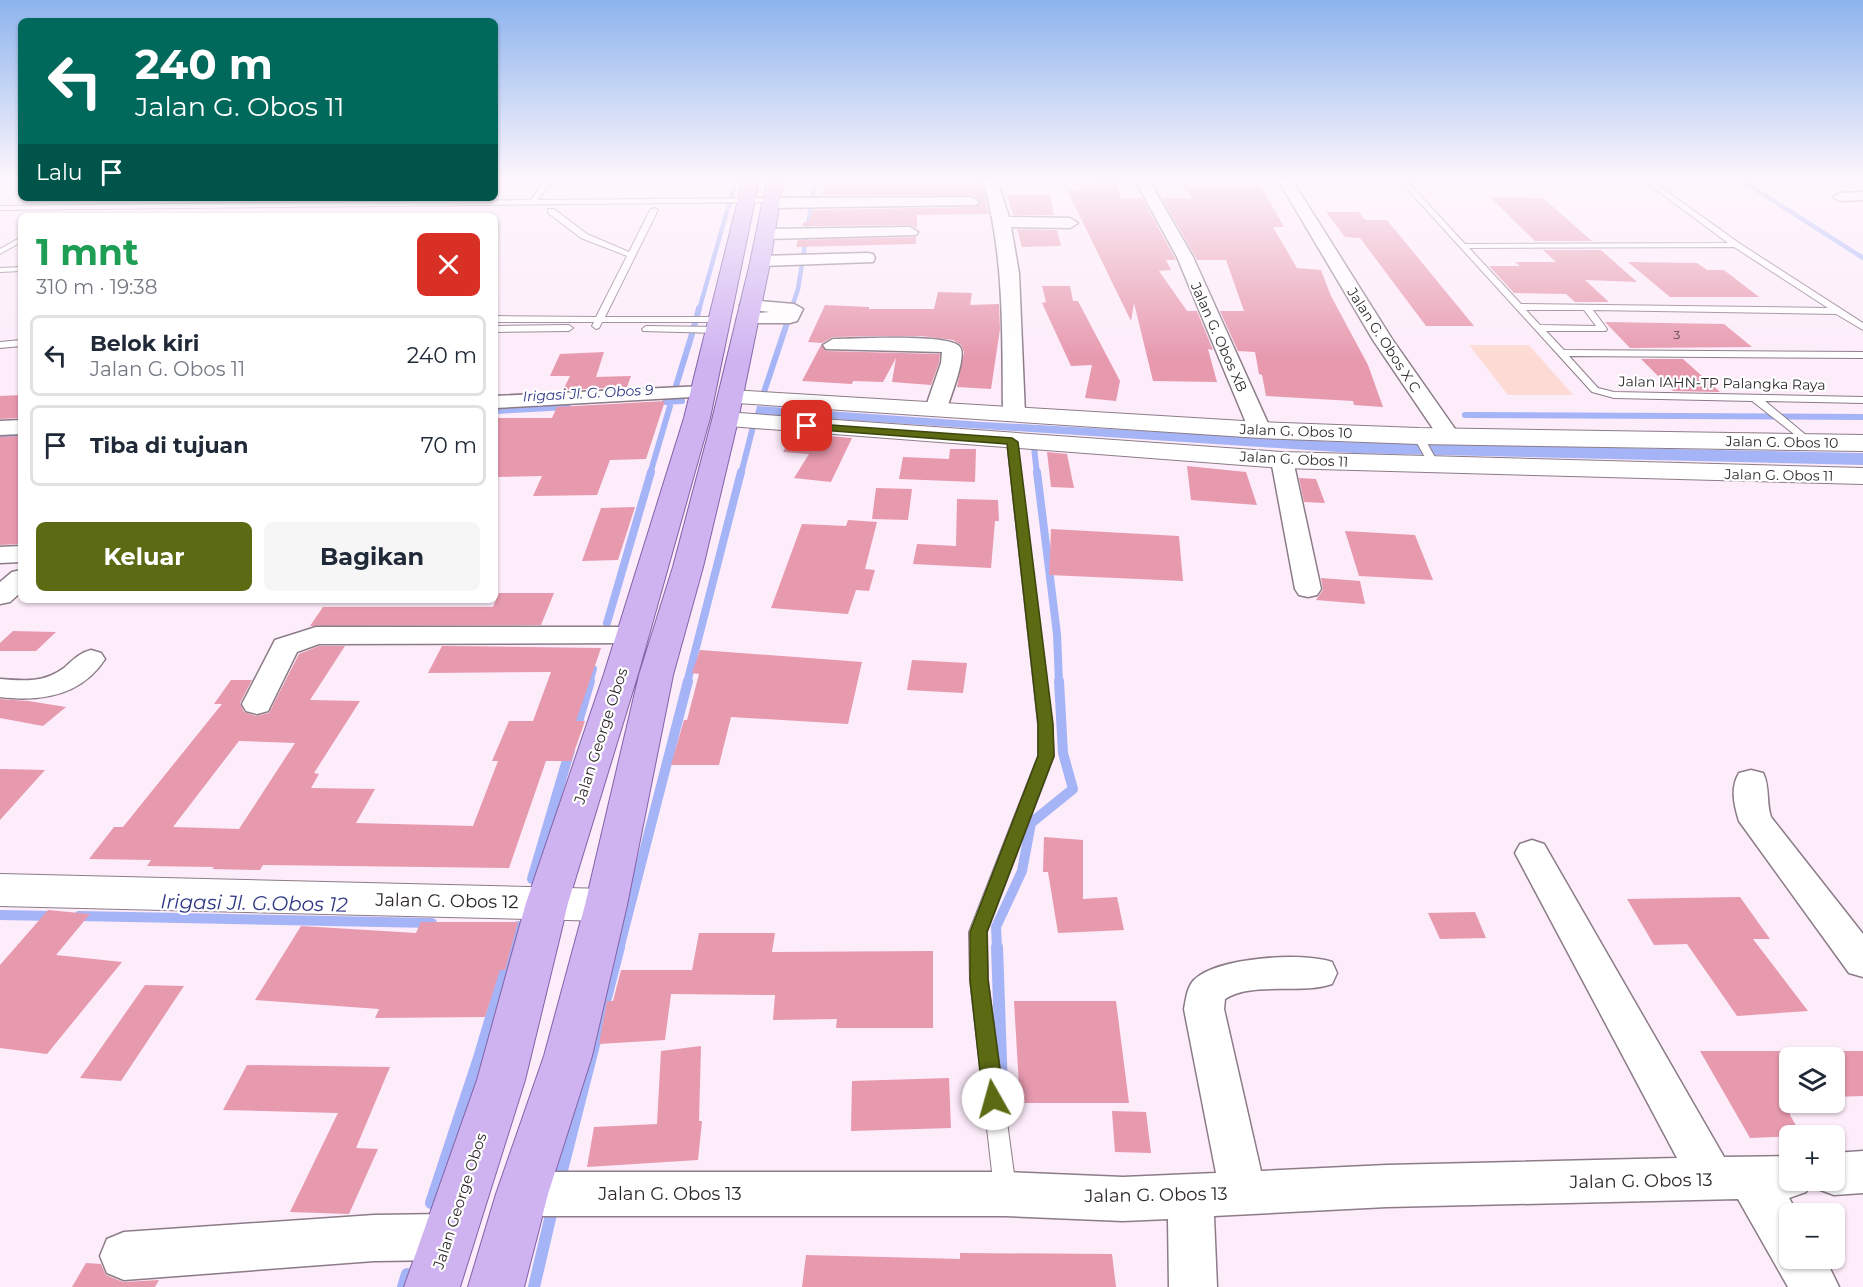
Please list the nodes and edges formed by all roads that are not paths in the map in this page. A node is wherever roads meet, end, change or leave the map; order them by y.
1 (18, 240) edge
2 (594, 240) edge
3 (639, 240) edge
4 (756, 240) edge
5 (756, 240) edge
6 (833, 240) edge
7 (1005, 240) edge
8 (1176, 240) edge
9 (1322, 240) edge
10 (1458, 240) edge
11 (1729, 240) edge
12 (1736, 245) junction
13 (1464, 246) junction
14 (0, 252) edge
15 (631, 255) junction
16 (867, 258) dead end
17 (0, 270) edge
18 (18, 270) edge
19 (1520, 307) junction
20 (1586, 307) junction
21 (1837, 311) junction
22 (734, 318) junction
23 (498, 319) edge
24 (596, 324) junction
25 (1863, 327) edge
26 (1539, 328) junction
27 (498, 329) edge
28 (18, 343) edge
29 (0, 345) edge
30 (833, 345) dead end
31 (1562, 353) junction
32 (1863, 355) edge
33 (1755, 398) junction
34 (1863, 400) edge
35 (498, 402) edge
36 (740, 407) junction
37 (936, 409) junction
38 (1014, 414) junction
39 (18, 427) edge
40 (0, 428) edge
41 (1260, 430) junction
42 (1449, 436) junction
43 (1802, 437) junction
44 (1012, 442) junction
45 (1863, 443) edge
46 (1426, 451) junction
47 (1282, 460) junction
48 (1863, 477) edge
49 (0, 555) edge
50 (18, 555) edge
51 (18, 581) edge
52 (1308, 589) dead end
53 (0, 596) edge
54 (633, 635) junction
55 (91, 659) dead end
56 (639, 675) junction
57 (0, 688) edge
58 (258, 704) dead end
59 (1751, 781) dead end
60 (1532, 853) dead end
61 (0, 890) edge
62 (547, 903) junction
63 (606, 905) junction
64 (1863, 962) edge
65 (1318, 973) dead end
66 (1863, 1172) edge
67 (1845, 1173) edge
68 (1751, 1178) edge
69 (1244, 1193) junction
70 (522, 1194) junction
71 (1005, 1194) junction
72 (1191, 1196) junction
73 (1779, 1225) edge
74 (447, 1237) junction
75 (124, 1256) dead end
76 (1804, 1269) edge
77 (432, 1287) edge
78 (496, 1287) edge
79 (1193, 1287) edge
80 (1815, 1287) edge

1 - 14 lane
2 - 15 lane
3 - 15 lane
4 - 22 main road, Jalan George Obos
5 - 22 main road, Jalan George Obos
6 - 16 street
7 - 38 street
8 - 41 street, Jalan G. Obos XB
9 - 42 street, Jalan G. Obos X C
10 - 13 lane, Jalan IAHN-TP Palangka Raya
11 - 12 lane
12 - 13 lane
12 - 21 lane
13 - 19 lane, Jalan IAHN-TP Palangka Raya
15 - 24 lane
17 - 18 lane
19 - 20 lane
19 - 26 lane, Jalan IAHN-TP Palangka Raya
20 - 21 lane
20 - 26 lane
21 - 25 lane
22 - 24 lane
22 - 36 main road, Jalan George Obos
23 - 24 lane
24 - 27 lane
26 - 31 lane, Jalan IAHN-TP Palangka Raya
28 - 29 lane
30 - 37 street
31 - 32 lane, Jalan IAHN-TP Palangka Raya
31 - 33 lane, Jalan IAHN-TP Palangka Raya
33 - 34 lane, Jalan IAHN-TP Palangka Raya
33 - 43 lane
35 - 36 street
36 - 37 street, Jalan G. Obos 10
36 - 44 street, Jalan G. Obos 11
36 - 54 main road, Jalan George Obos
36 - 56 main road, Jalan George Obos
37 - 38 street, Jalan G. Obos 10
38 - 41 street, Jalan G. Obos 10
39 - 40 street
41 - 46 street, Jalan G. Obos 10
42 - 43 street, Jalan G. Obos 10
42 - 46 street, Jalan G. Obos 10
43 - 45 street, Jalan G. Obos 10
44 - 47 street, Jalan G. Obos 11
44 - 71 lane
46 - 47 street, Jalan G. Obos 11
46 - 48 street, Jalan G. Obos 11
47 - 52 street
49 - 50 street
51 - 53 street
54 - 56 main road, Jalan George Obos
54 - 58 street
55 - 57 street
56 - 62 main road, Jalan George Obos
56 - 63 main road, Jalan George Obos
59 - 64 street
60 - 68 street
61 - 62 street, Jalan G. Obos 12
62 - 63 street, Jalan G. Obos 12
62 - 74 main road, Jalan George Obos
63 - 70 main road, Jalan George Obos
65 - 69 street
66 - 67 street
68 - 69 street, Jalan G. Obos 13
68 - 73 street
69 - 72 street, Jalan G. Obos 13
70 - 71 street, Jalan G. Obos 13
70 - 78 main road, Jalan George Obos
71 - 72 street, Jalan G. Obos 13
72 - 79 street
74 - 75 street
74 - 77 main road, Jalan George Obos
76 - 80 street

